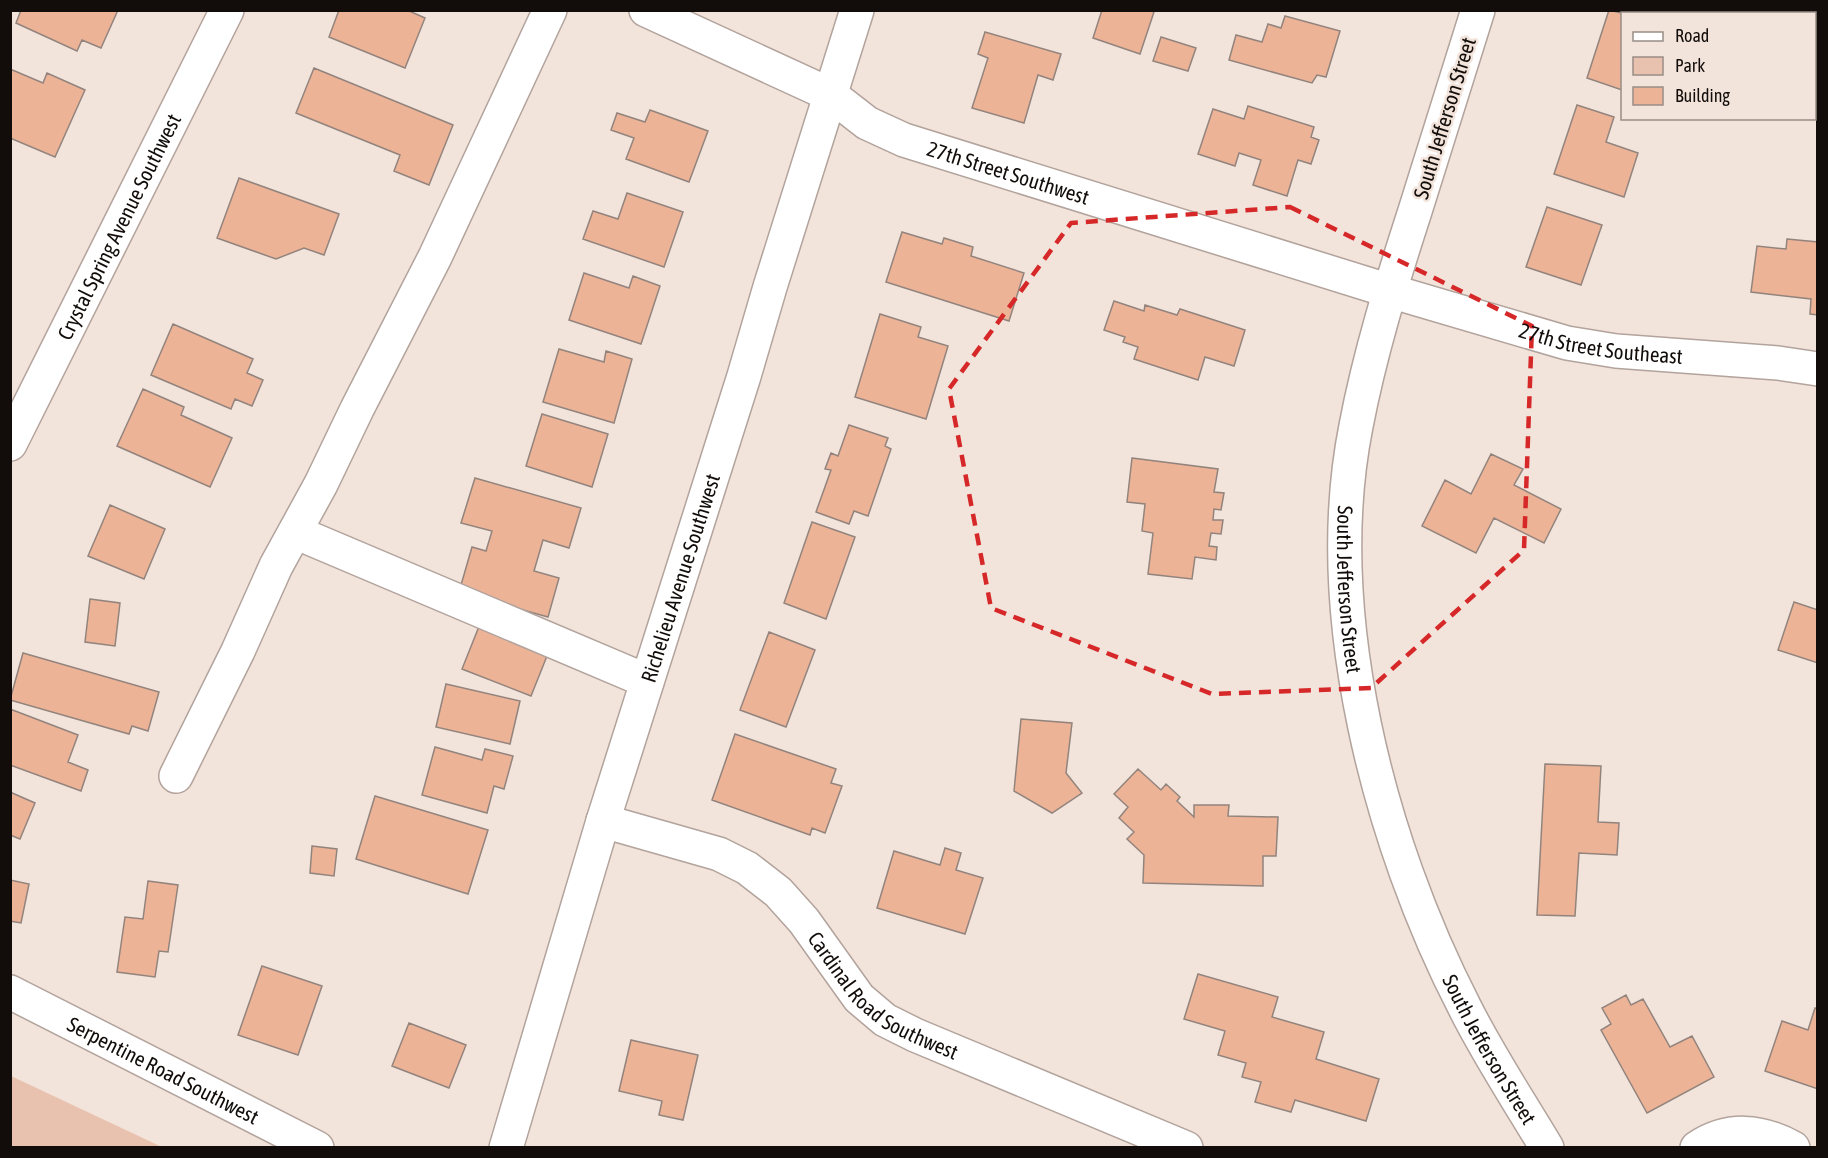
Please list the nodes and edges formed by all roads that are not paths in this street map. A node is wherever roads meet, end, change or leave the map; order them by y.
1 (227, 10) edge
2 (550, 10) edge
3 (646, 10) edge
4 (857, 10) edge
5 (1478, 10) edge
6 (831, 96) junction
7 (1390, 291) junction
8 (1818, 369) edge
9 (10, 444) edge
10 (295, 532) junction
11 (647, 681) junction
12 (176, 776) dead end
13 (603, 821) junction
14 (10, 992) edge
15 (317, 1148) edge
16 (506, 1148) edge
17 (1186, 1148) edge
18 (1547, 1148) edge
19 (1697, 1148) edge
20 (1793, 1148) edge

1 - 9 street, Crystal Spring Avenue Southwest
2 - 10 street
3 - 6 street, 27th Street Southwest
4 - 6 street, Richelieu Avenue Southwest
5 - 7 street, South Jefferson Street
6 - 7 street, 27th Street Southwest
6 - 11 street, Richelieu Avenue Southwest
7 - 8 street, 27th Street Southeast
7 - 18 street, South Jefferson Street
10 - 11 street
10 - 12 street
11 - 13 street, Richelieu Avenue Southwest
13 - 16 street, Richelieu Avenue Southwest
13 - 17 street, Cardinal Road Southwest
14 - 15 street, Serpentine Road Southwest
19 - 20 street

